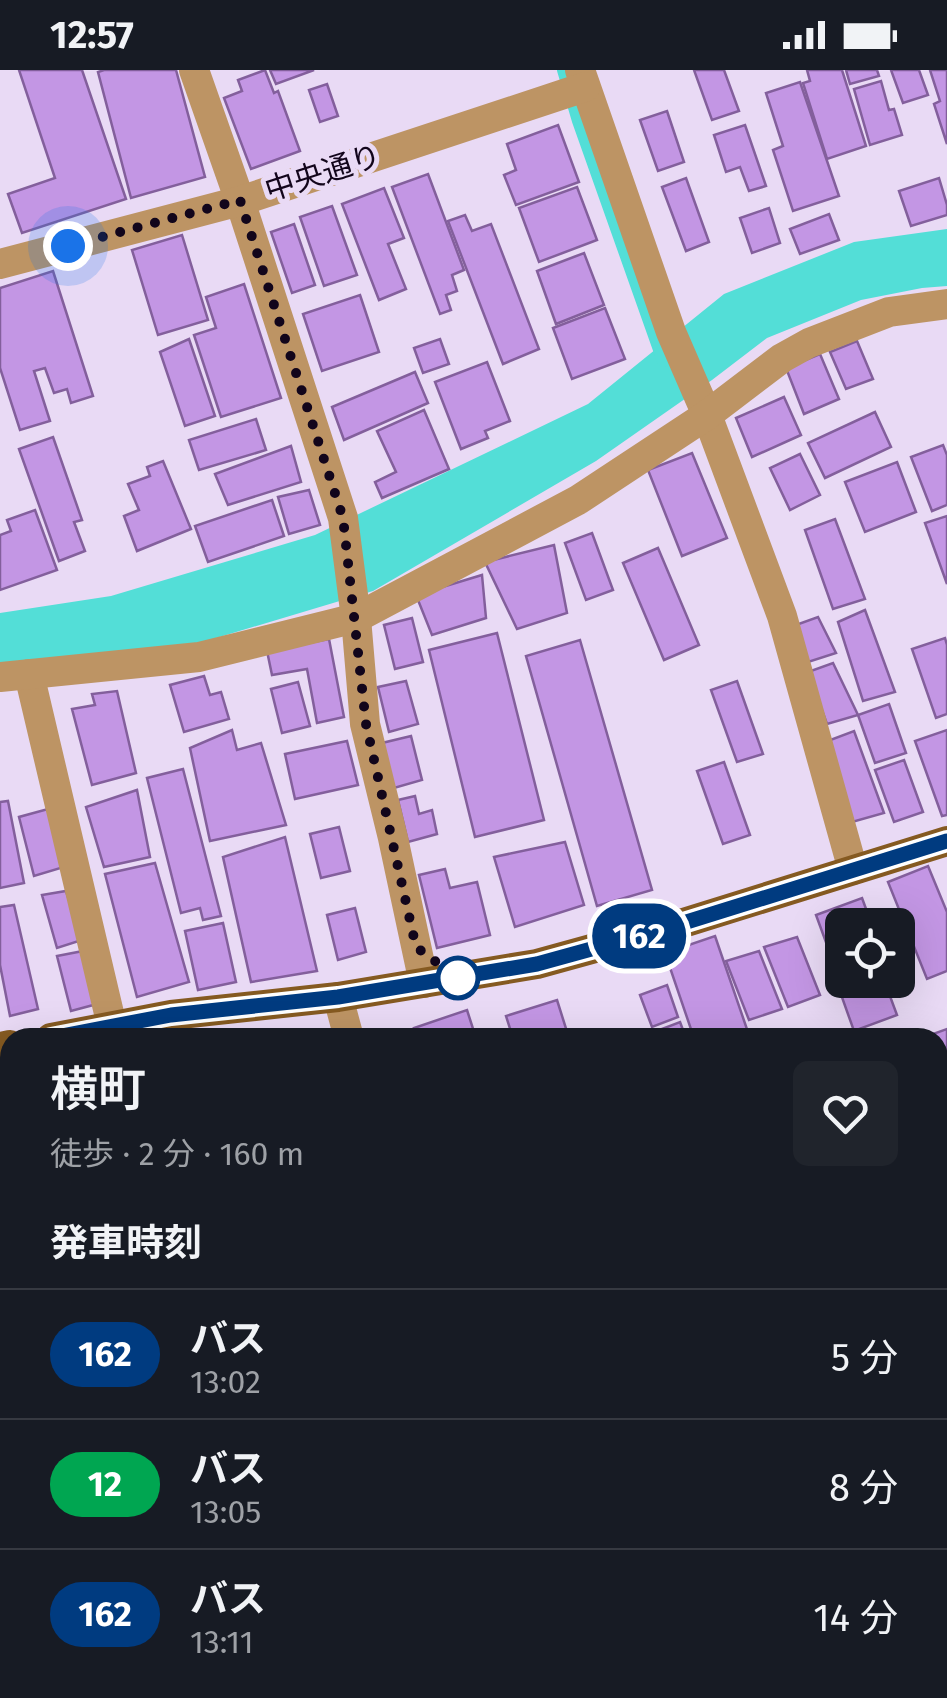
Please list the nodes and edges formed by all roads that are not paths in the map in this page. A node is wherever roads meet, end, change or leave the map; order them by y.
1 (194, 70) edge
2 (582, 78) edge
3 (240, 200) junction
4 (0, 264) edge
5 (947, 304) edge
6 (708, 415) junction
7 (356, 618) junction
8 (14, 676) edge
9 (947, 841) edge
10 (853, 870) junction
11 (424, 984) junction
12 (338, 997) junction
13 (112, 1026) junction
14 (102, 1028) edge
15 (347, 1028) edge

1 - 3 street
2 - 3 street, 中央通り
2 - 6 street
3 - 4 street, 中央通り
3 - 7 street
5 - 6 street
6 - 7 street
6 - 10 street
7 - 8 street
7 - 11 street
8 - 13 street
9 - 10 main road
10 - 11 main road
11 - 12 main road
12 - 13 main road
12 - 15 street
13 - 14 main road

